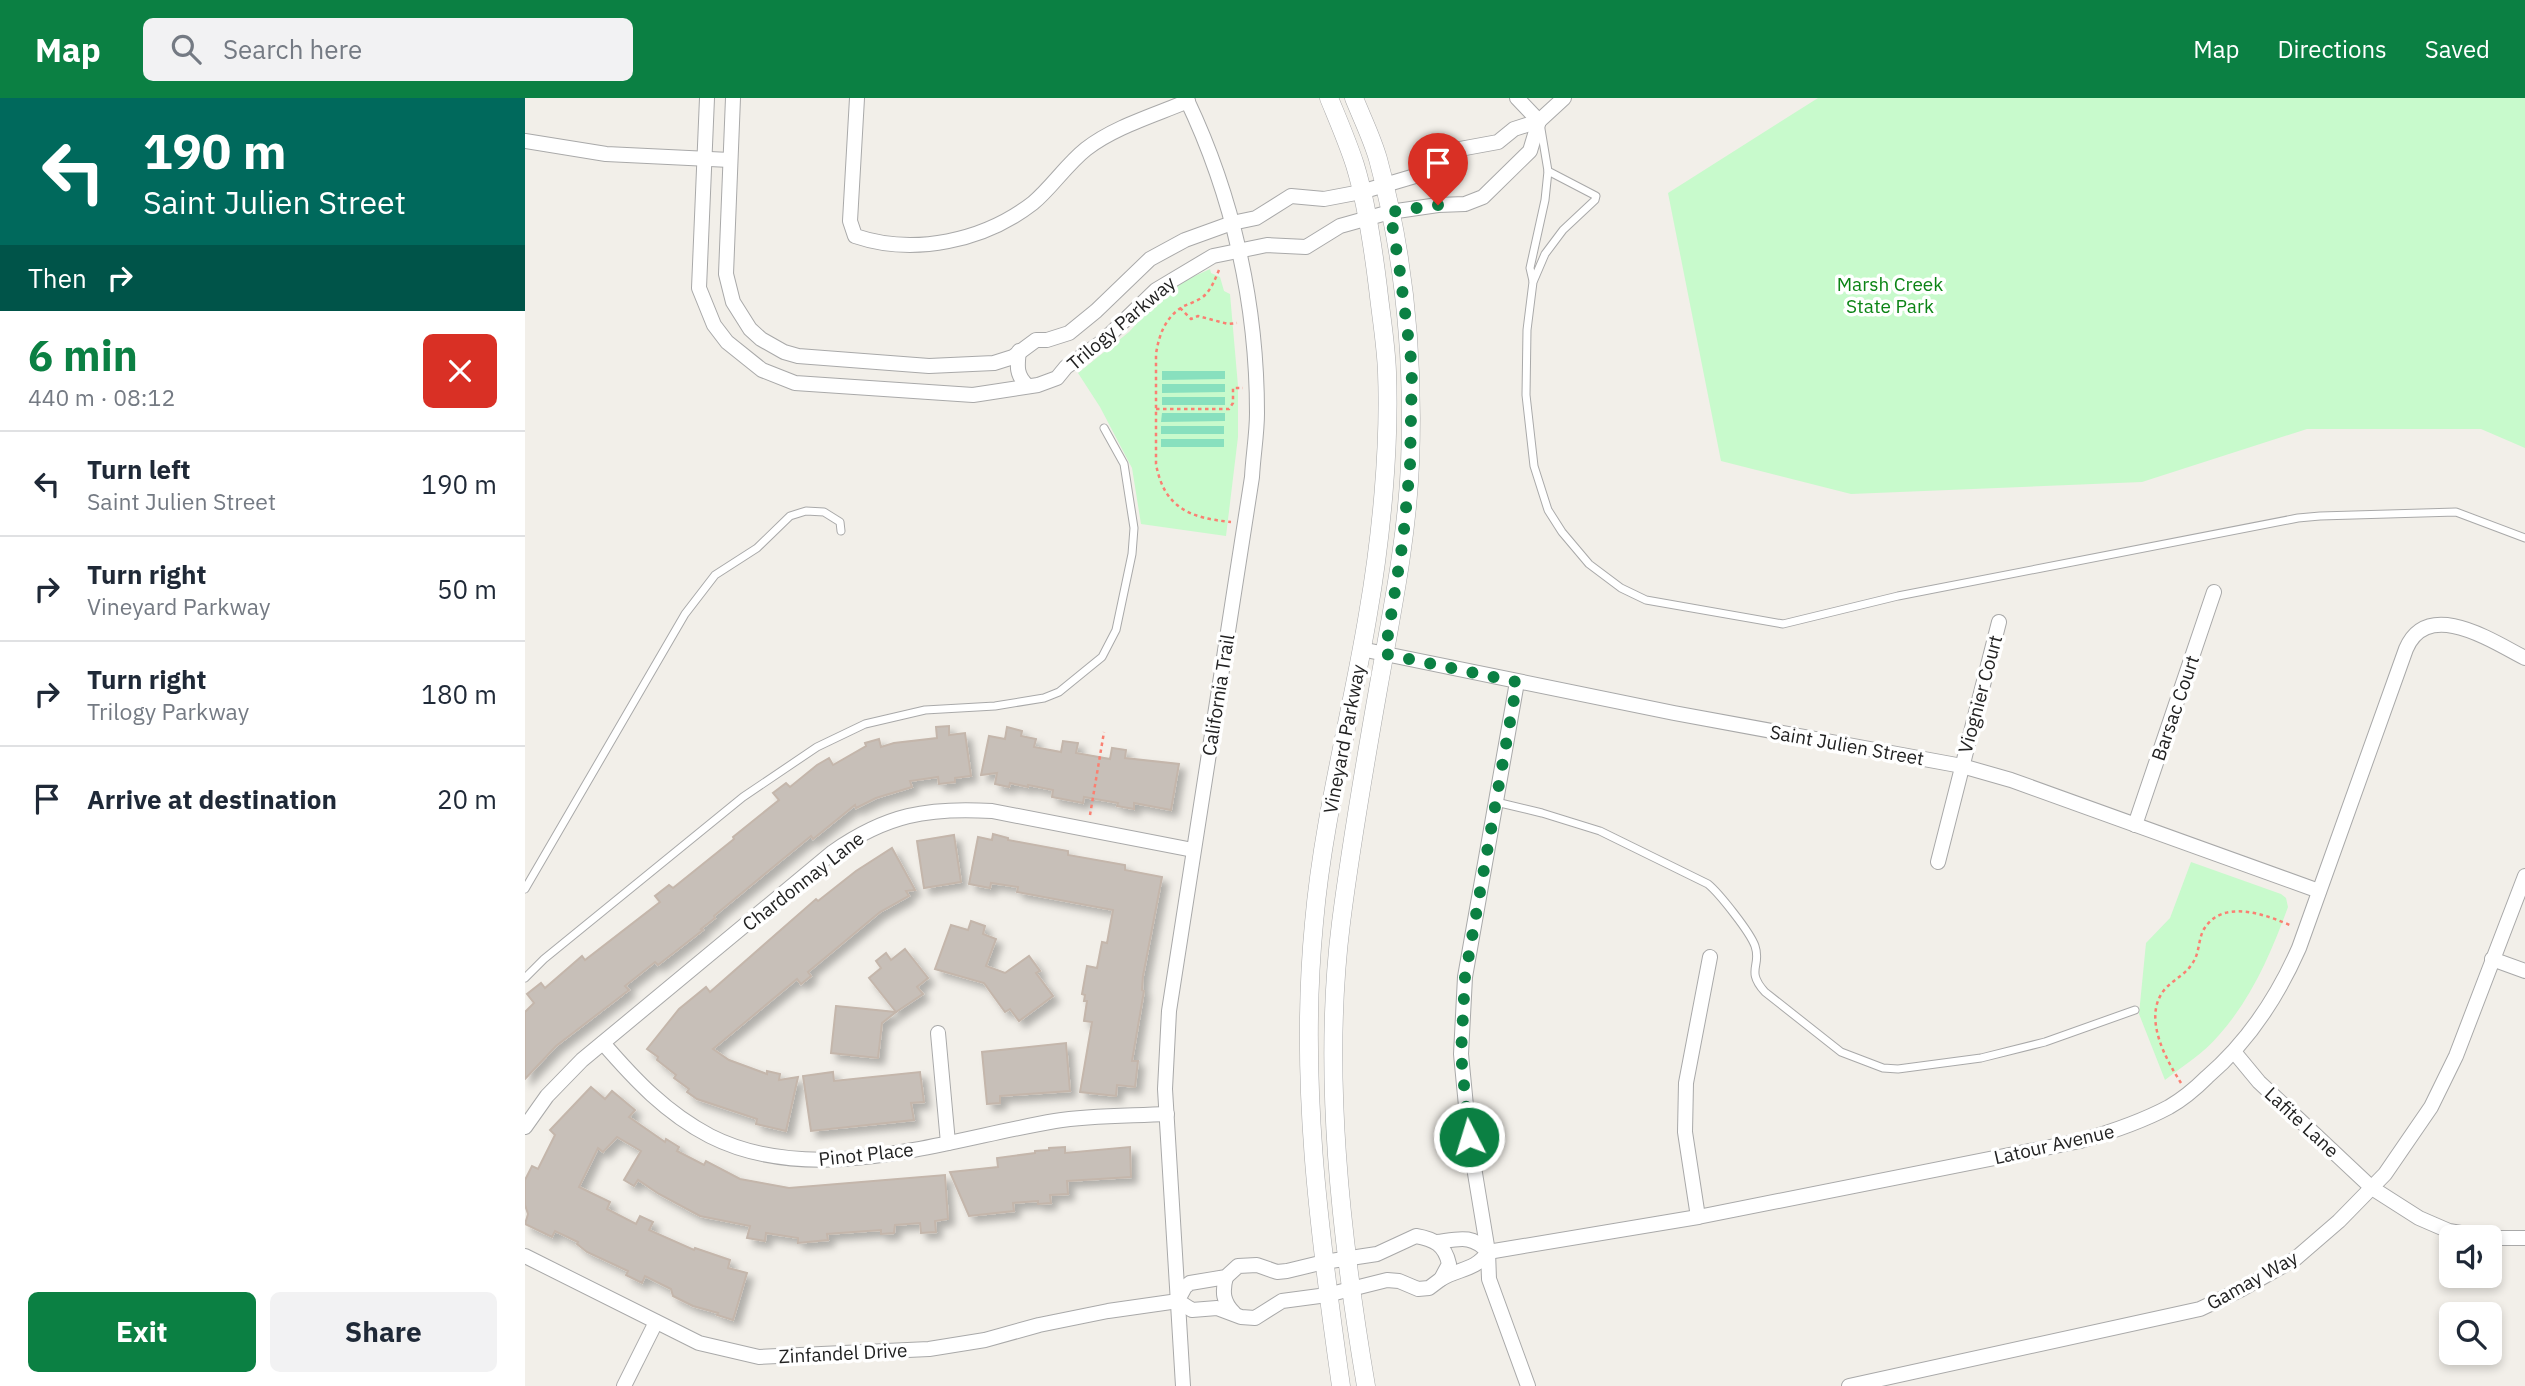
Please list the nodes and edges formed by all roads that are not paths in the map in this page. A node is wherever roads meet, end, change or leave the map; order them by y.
1 (707, 98) edge
2 (733, 98) edge
3 (857, 98) edge
4 (1329, 98) edge
5 (1354, 98) edge
6 (1517, 98) edge
7 (1564, 98) edge
8 (1187, 99) edge
9 (1539, 121) junction
10 (525, 141) edge
11 (703, 158) junction
12 (730, 159) junction
13 (1548, 171) junction
14 (1384, 186) junction
15 (1361, 192) junction
16 (1390, 212) junction
17 (1366, 219) junction
18 (1232, 223) junction
19 (1239, 251) junction
20 (1533, 282) junction
21 (1019, 351) junction
22 (1028, 387) junction
23 (1104, 428) dead end
24 (841, 531) dead end
25 (2525, 537) edge
26 (2214, 592) dead end
27 (1999, 622) dead end
28 (1361, 649) junction
29 (1385, 654) junction
30 (2525, 658) edge
31 (1517, 682) junction
32 (1962, 766) junction
33 (1496, 802) junction
34 (2135, 825) junction
35 (1193, 850) junction
36 (1938, 862) dead end
37 (2525, 876) edge
38 (525, 889) edge
39 (2319, 891) junction
40 (1710, 957) dead end
41 (2492, 959) junction
42 (2525, 971) edge
43 (525, 978) edge
44 (2135, 1010) dead end
45 (938, 1033) dead end
46 (603, 1043) junction
47 (2235, 1052) junction
48 (1167, 1114) junction
49 (525, 1127) edge
50 (948, 1143) junction
51 (2372, 1188) junction
52 (1698, 1217) junction
53 (2439, 1227) edge
54 (2502, 1238) edge
55 (2525, 1238) edge
56 (1437, 1242) junction
57 (1488, 1252) junction
58 (525, 1256) edge
59 (1347, 1258) junction
60 (1324, 1262) junction
61 (1226, 1277) junction
62 (1441, 1279) junction
63 (1350, 1291) junction
64 (1327, 1295) junction
65 (1178, 1301) junction
66 (1235, 1314) junction
67 (656, 1322) junction
68 (624, 1386) edge
69 (1184, 1386) edge
70 (1341, 1386) edge
71 (1366, 1386) edge
72 (1528, 1386) edge
73 (1849, 1386) edge

1 - 11 street, Trilogy Parkway
2 - 12 street, Trilogy Parkway
3 - 8 street
4 - 15 street, Vineyard Parkway
5 - 14 street, Vineyard Parkway
6 - 9 street
7 - 9 street
8 - 18 street, California Trail
9 - 13 lane
9 - 14 street, Trilogy Parkway
9 - 16 street, Trilogy Parkway
10 - 11 street
11 - 12 street
11 - 22 street, Trilogy Parkway
12 - 21 street, Trilogy Parkway
13 - 20 lane
13 - 20 lane
14 - 15 street, Trilogy Parkway
14 - 16 street, Vineyard Parkway
15 - 17 street, Vineyard Parkway
15 - 18 street, Trilogy Parkway
16 - 17 street, Trilogy Parkway
16 - 29 street, Vineyard Parkway
17 - 19 street, Trilogy Parkway
17 - 28 street, Vineyard Parkway
18 - 19 street, California Trail
18 - 21 street, Trilogy Parkway
19 - 22 street, Trilogy Parkway
19 - 35 street, California Trail
20 - 25 lane
21 - 22 street
23 - 43 lane
24 - 38 lane
26 - 34 street, Barsac Court
27 - 32 street, Viognier Court
28 - 29 street, Saint Julien Street
28 - 60 street, Vineyard Parkway
29 - 31 street, Saint Julien Street
29 - 59 street, Vineyard Parkway
30 - 39 street, Latour Avenue
31 - 32 street, Saint Julien Street
31 - 33 street
32 - 34 street, Saint Julien Street
32 - 36 street, Viognier Court
33 - 44 lane
33 - 57 street
34 - 39 street, Saint Julien Street
35 - 46 street, Chardonnay Lane
35 - 48 street, California Trail
37 - 41 street, Gamay Way
39 - 47 street, Latour Avenue
40 - 52 street
41 - 42 street
41 - 51 street, Gamay Way
45 - 50 street
46 - 49 street, Chardonnay Lane
46 - 50 street, Pinot Place
47 - 51 street, Lafite Lane
47 - 52 street, Latour Avenue
48 - 50 street, Pinot Place
48 - 65 street, California Trail
51 - 53 street, Lafite Lane
51 - 73 street, Gamay Way
52 - 57 street, Latour Avenue
54 - 55 street
56 - 57 street, Latour Avenue
56 - 59 street, Latour Avenue
56 - 62 street
57 - 62 street, Latour Avenue
57 - 72 street
58 - 67 street, Zinfandel Drive
59 - 60 street
59 - 63 street, Vineyard Parkway
60 - 61 street
60 - 64 street, Vineyard Parkway
61 - 65 street
61 - 66 street
62 - 63 street, Latour Avenue
63 - 64 street, Latour Avenue
63 - 71 street, Vineyard Parkway
64 - 66 street, Zinfandel Drive
64 - 70 street, Vineyard Parkway
65 - 66 street, Zinfandel Drive
65 - 67 street, Zinfandel Drive
65 - 69 street, California Trail
67 - 68 street

